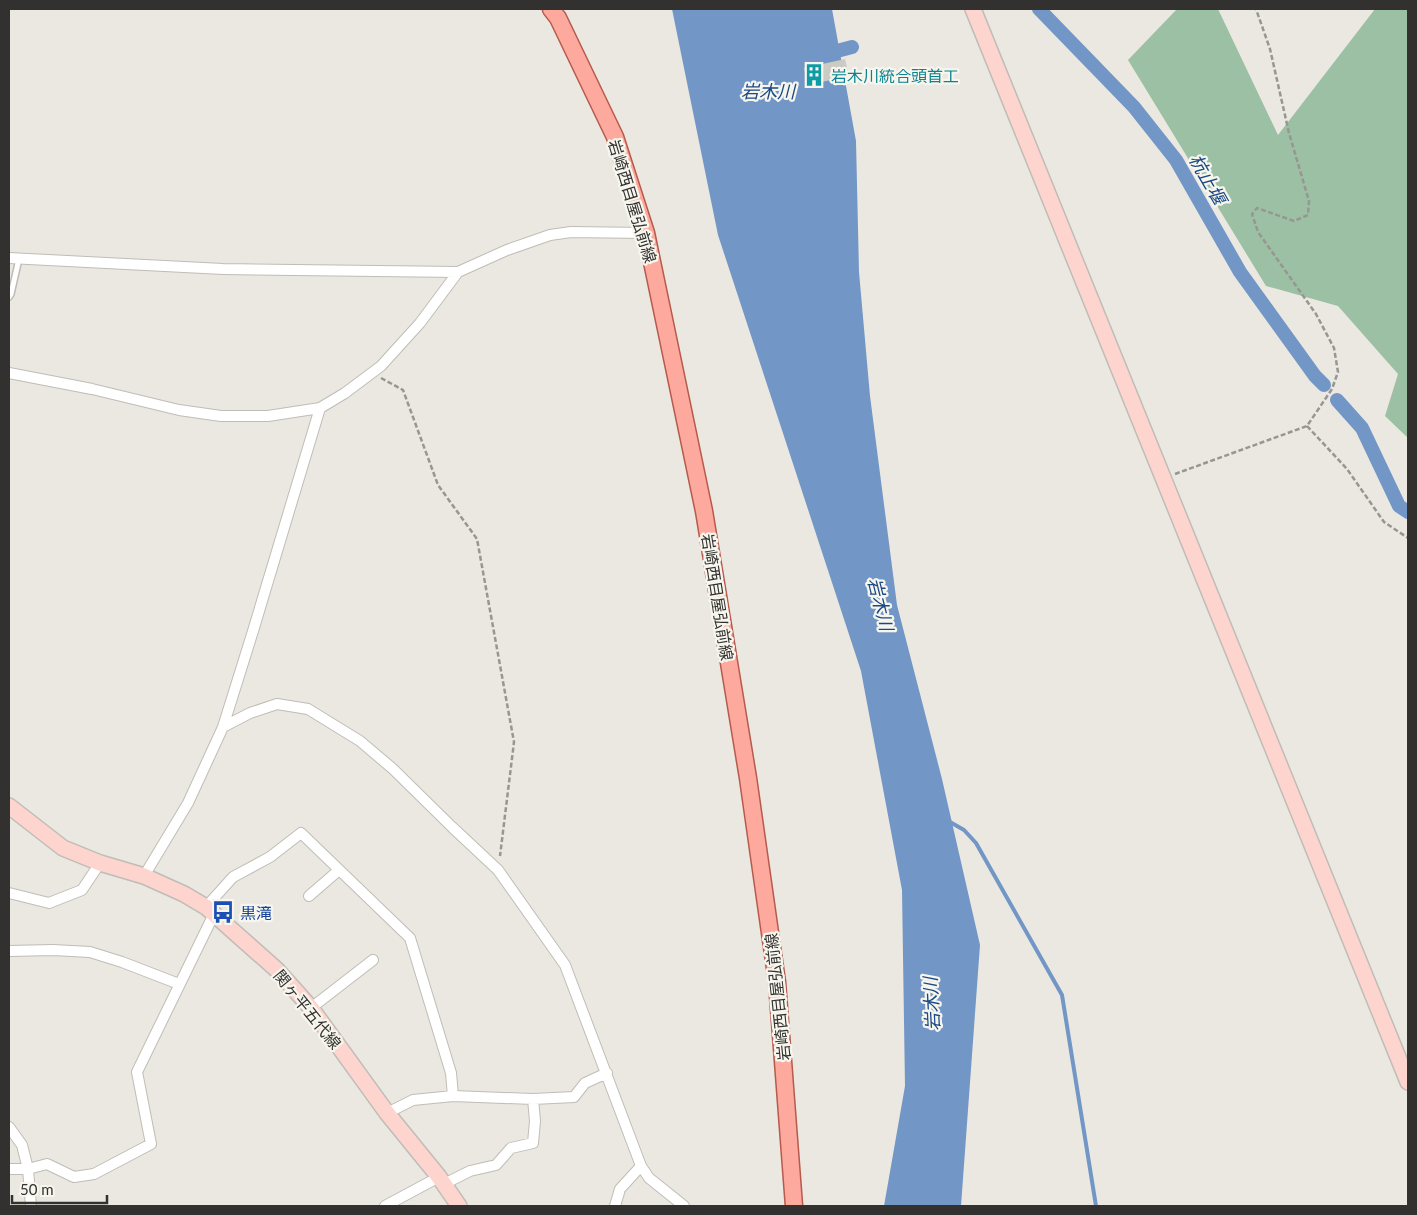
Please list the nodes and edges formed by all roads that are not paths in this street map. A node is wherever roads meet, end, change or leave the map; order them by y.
1 (552, 9) edge
2 (974, 9) edge
3 (646, 233) junction
4 (14, 258) edge
5 (458, 272) junction
6 (9, 297) edge
7 (9, 373) edge
8 (320, 408) junction
9 (223, 727) junction
10 (9, 806) edge
11 (100, 863) junction
12 (339, 870) junction
13 (144, 876) junction
14 (9, 893) edge
15 (309, 896) dead end
16 (210, 911) junction
17 (9, 951) edge
18 (373, 960) dead end
19 (179, 984) junction
20 (311, 1008) junction
21 (607, 1073) junction
22 (1408, 1082) edge
23 (453, 1096) junction
24 (534, 1099) junction
25 (387, 1113) junction
26 (9, 1127) edge
27 (641, 1166) junction
28 (9, 1169) edge
29 (28, 1169) junction
30 (441, 1181) junction
31 (31, 1206) edge
32 (385, 1206) edge
33 (459, 1206) edge
34 (615, 1206) edge
35 (684, 1206) edge
36 (794, 1206) edge

1 - 3 main road, 岩崎西目屋弘前線
2 - 22 street
3 - 5 street
3 - 36 main road, 岩崎西目屋弘前線
4 - 5 street
4 - 6 lane
5 - 8 street
7 - 8 street
8 - 9 street
9 - 13 street
9 - 21 street
10 - 11 street, 関ヶ平五代線
11 - 13 street, 関ヶ平五代線
11 - 14 street
12 - 15 street
12 - 16 street
12 - 23 street
13 - 16 street, 関ヶ平五代線
16 - 19 street
16 - 20 street, 関ヶ平五代線
17 - 19 street
18 - 20 street
19 - 29 street
20 - 25 street, 関ヶ平五代線
21 - 24 street
21 - 27 street
23 - 24 street
23 - 25 street
24 - 30 street
25 - 30 street, 関ヶ平五代線
26 - 29 street
27 - 34 street
27 - 35 street
28 - 29 street
29 - 31 street
30 - 32 street
30 - 33 street, 関ヶ平五代線

